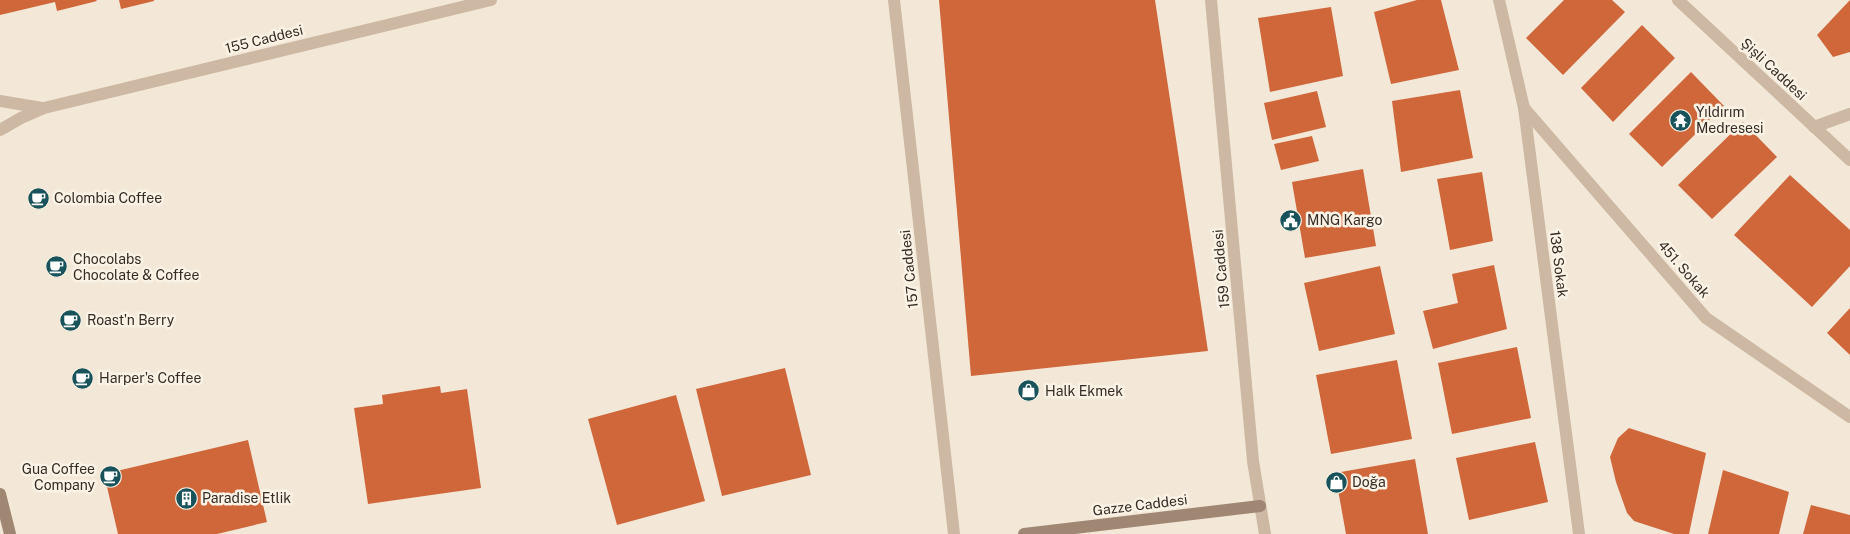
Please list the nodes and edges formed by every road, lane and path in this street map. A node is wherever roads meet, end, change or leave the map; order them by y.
1 (491, 0) edge
2 (894, 0) edge
3 (1211, 0) edge
4 (1499, 0) edge
5 (1678, 0) edge
6 (0, 101) edge
7 (44, 108) junction
8 (1524, 108) junction
9 (1850, 114) edge
10 (1814, 127) junction
11 (0, 130) edge
12 (1850, 160) edge
13 (1850, 417) edge
14 (0, 494) edge
15 (1260, 506) junction
16 (10, 534) edge
17 (954, 534) edge
18 (1024, 534) edge
19 (1265, 534) edge
20 (1578, 534) edge

1 - 7 street, 155 Caddesi
2 - 17 street, 157 Caddesi
3 - 15 street, 159 Caddesi
4 - 8 street, 138 Sokak
5 - 10 street, Şişli Caddesi
6 - 7 street, 155 Caddesi
7 - 11 street, 155 Caddesi
8 - 13 street, 451. Sokak
8 - 20 street, 138 Sokak
9 - 10 street
10 - 12 street, Şişli Caddesi
14 - 16 main road
15 - 18 main road, Gazze Caddesi
15 - 19 street, 159 Caddesi

